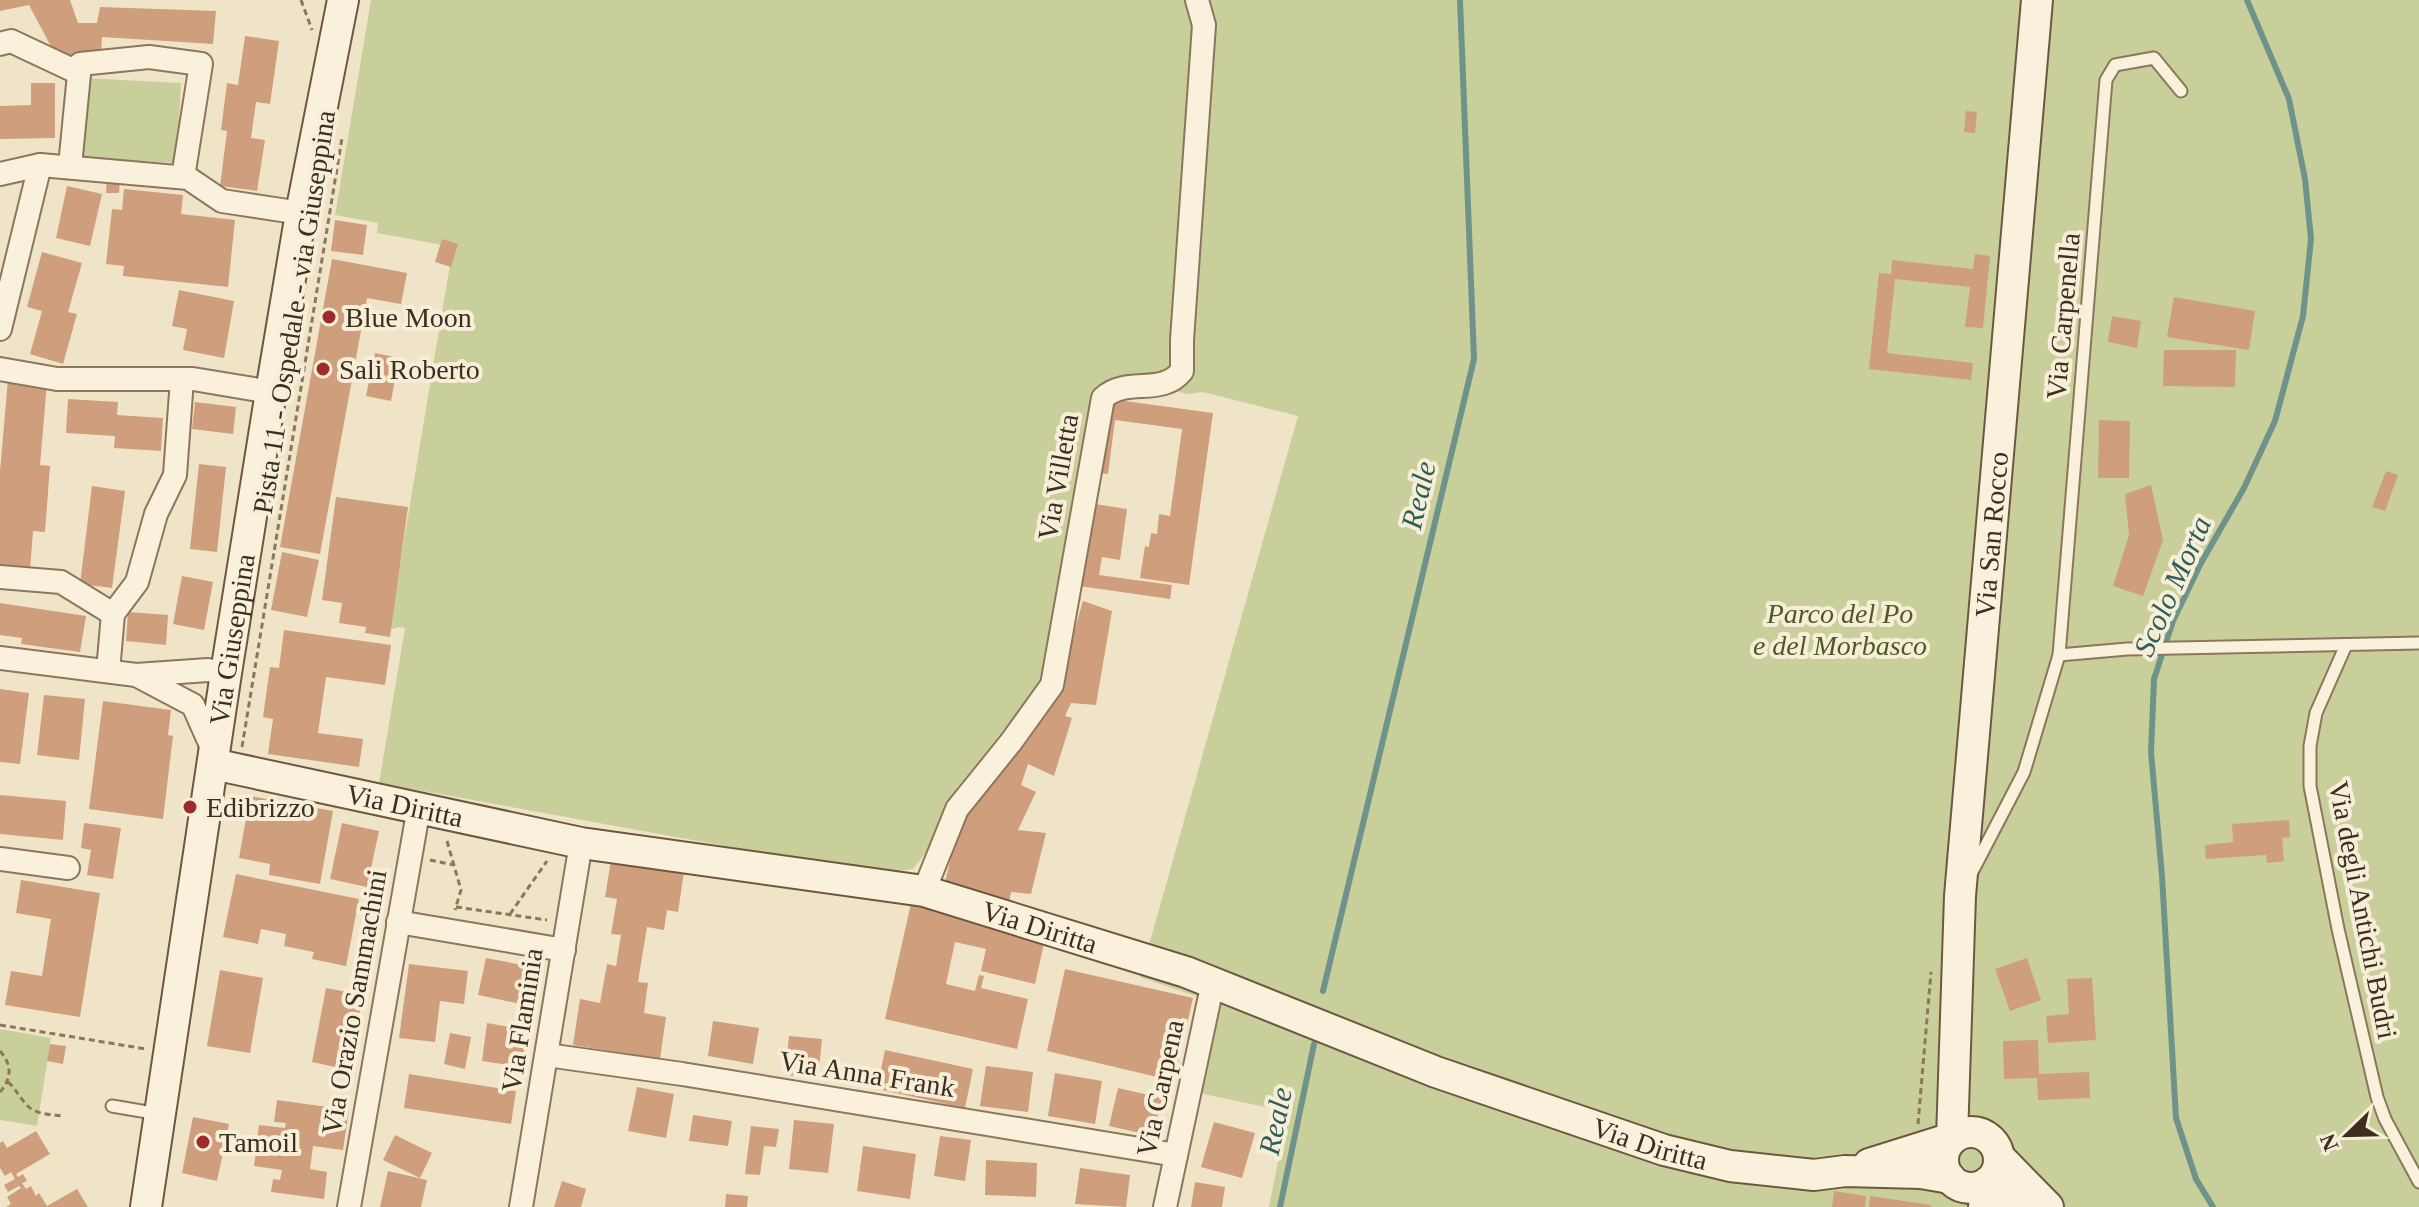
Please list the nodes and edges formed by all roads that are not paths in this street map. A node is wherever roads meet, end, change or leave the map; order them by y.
1 (321, 0) edge
2 (343, 0) edge
3 (1197, 0) edge
4 (2037, 0) edge
5 (0, 44) edge
6 (79, 73) junction
7 (328, 74) junction
8 (2181, 91) dead end
9 (40, 165) junction
10 (70, 166) junction
11 (0, 174) edge
12 (183, 177) junction
13 (301, 213) junction
14 (0, 329) edge
15 (0, 369) edge
16 (182, 379) junction
17 (271, 392) junction
18 (0, 577) edge
19 (113, 614) junction
20 (2419, 643) edge
21 (2346, 645) junction
22 (2059, 655) junction
23 (0, 658) edge
24 (108, 671) junction
25 (226, 673) junction
26 (136, 675) junction
27 (221, 763) junction
28 (428, 809) junction
29 (580, 853) junction
30 (0, 859) edge
31 (68, 868) dead end
32 (924, 891) junction
33 (1960, 896) junction
34 (398, 922) junction
35 (564, 950) junction
36 (1213, 982) junction
37 (547, 1055) junction
38 (112, 1106) dead end
39 (160, 1114) junction
40 (1963, 1135) junction
41 (1176, 1155) junction
42 (1845, 1171) junction
43 (2419, 1182) edge
44 (1974, 1186) edge
45 (146, 1207) edge
46 (349, 1207) edge
47 (521, 1207) edge
48 (1165, 1207) edge
49 (2021, 1207) edge
50 (2048, 1207) edge

1 - 7 main road, Via Giuseppina
2 - 7 main road, Via Giuseppina
3 - 32 street, Via Villetta
4 - 33 main road, Via San Rocco
5 - 6 street
6 - 10 street
6 - 12 street
7 - 13 main road, Via Giuseppina
8 - 22 lane, Via Carpenella
9 - 10 street
9 - 11 street
9 - 14 street
10 - 12 street
12 - 13 street
13 - 17 main road, Via Giuseppina
15 - 16 street
16 - 17 street
16 - 19 street
17 - 25 main road, Via Giuseppina
18 - 19 street
19 - 24 street
20 - 21 lane
21 - 22 lane
21 - 43 lane, Via degli Antichi Budri
22 - 33 lane, Via Carpenella
23 - 24 street
24 - 26 street
25 - 26 street
25 - 27 main road, Via Giuseppina
26 - 27 street
27 - 28 main road, Via Diritta
27 - 39 main road, Via Giuseppina
28 - 29 main road, Via Diritta
28 - 34 street, Via Orazio Sammachini
29 - 32 main road, Via Diritta
29 - 35 street, Via Flaminia
30 - 31 street
32 - 36 main road, Via Diritta
33 - 40 main road, Via San Rocco
34 - 35 street
34 - 46 street, Via Orazio Sammachini
35 - 37 street, Via Flaminia
36 - 41 street, Via Carpena
36 - 42 main road, Via Diritta
37 - 41 street, Via Anna Frank
37 - 47 street, Via Flaminia
38 - 39 lane
39 - 45 main road, Via Giuseppina
40 - 42 main road, Via Diritta
40 - 44 main road
40 - 44 main road, Via San Rocco
41 - 48 street, Via Carpena
42 - 44 main road, Via Diritta
44 - 49 main road, Via Diritta
44 - 50 main road

